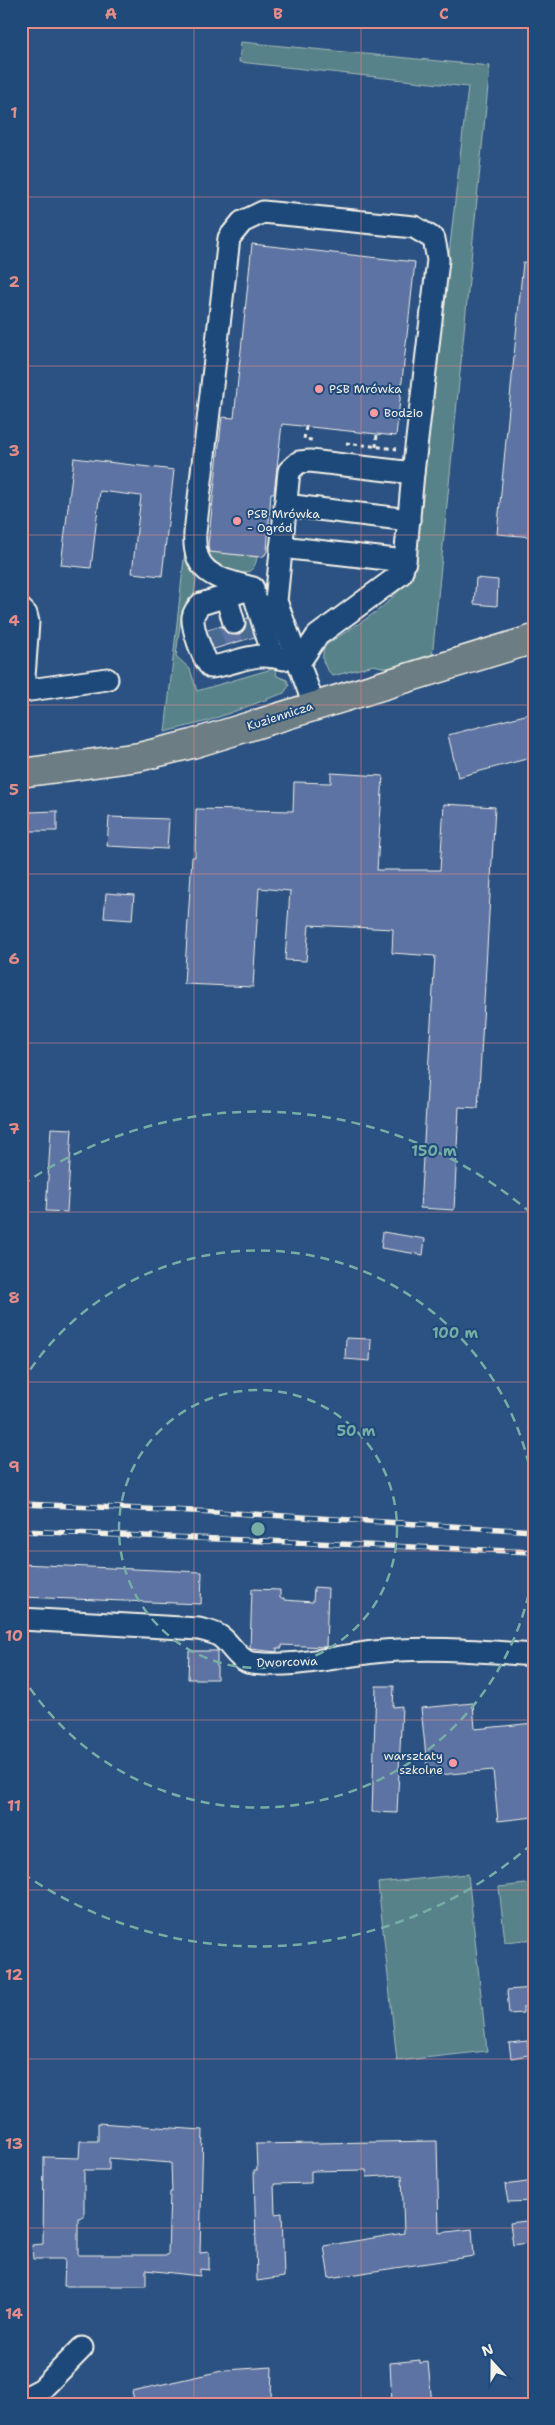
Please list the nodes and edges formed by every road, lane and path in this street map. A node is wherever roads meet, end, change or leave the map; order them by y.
1 (306, 427) dead end
2 (377, 434) dead end
3 (313, 440) dead end
4 (340, 443) dead end
5 (376, 446) junction
6 (398, 449) dead end
7 (414, 473) junction
8 (285, 505) junction
9 (409, 520) junction
10 (281, 547) junction
11 (405, 561) junction
12 (239, 592) junction
13 (276, 601) junction
14 (202, 604) junction
15 (21, 609) edge
16 (534, 639) edge
17 (250, 641) junction
18 (215, 648) junction
19 (299, 663) junction
20 (107, 679) dead end
21 (22, 691) edge
22 (314, 705) junction
23 (21, 773) edge
24 (21, 1619) edge
25 (534, 1655) edge
26 (82, 2348) dead end
27 (21, 2400) edge

1 - 3 path
2 - 5 path
4 - 5 path
5 - 6 path
7 - 8 street
7 - 9 street
7 - 12 street
8 - 9 street
8 - 10 street
9 - 11 street
10 - 11 street
10 - 13 street
11 - 19 street
12 - 13 street
12 - 14 street
12 - 17 street
12 - 17 street
13 - 19 street
14 - 18 street
14 - 18 street
15 - 21 street
16 - 22 main road, Kuziennicza
17 - 18 street
17 - 19 street
19 - 22 street
20 - 21 street
22 - 23 main road, Kuziennicza
24 - 25 street, Dworcowa
26 - 27 street

